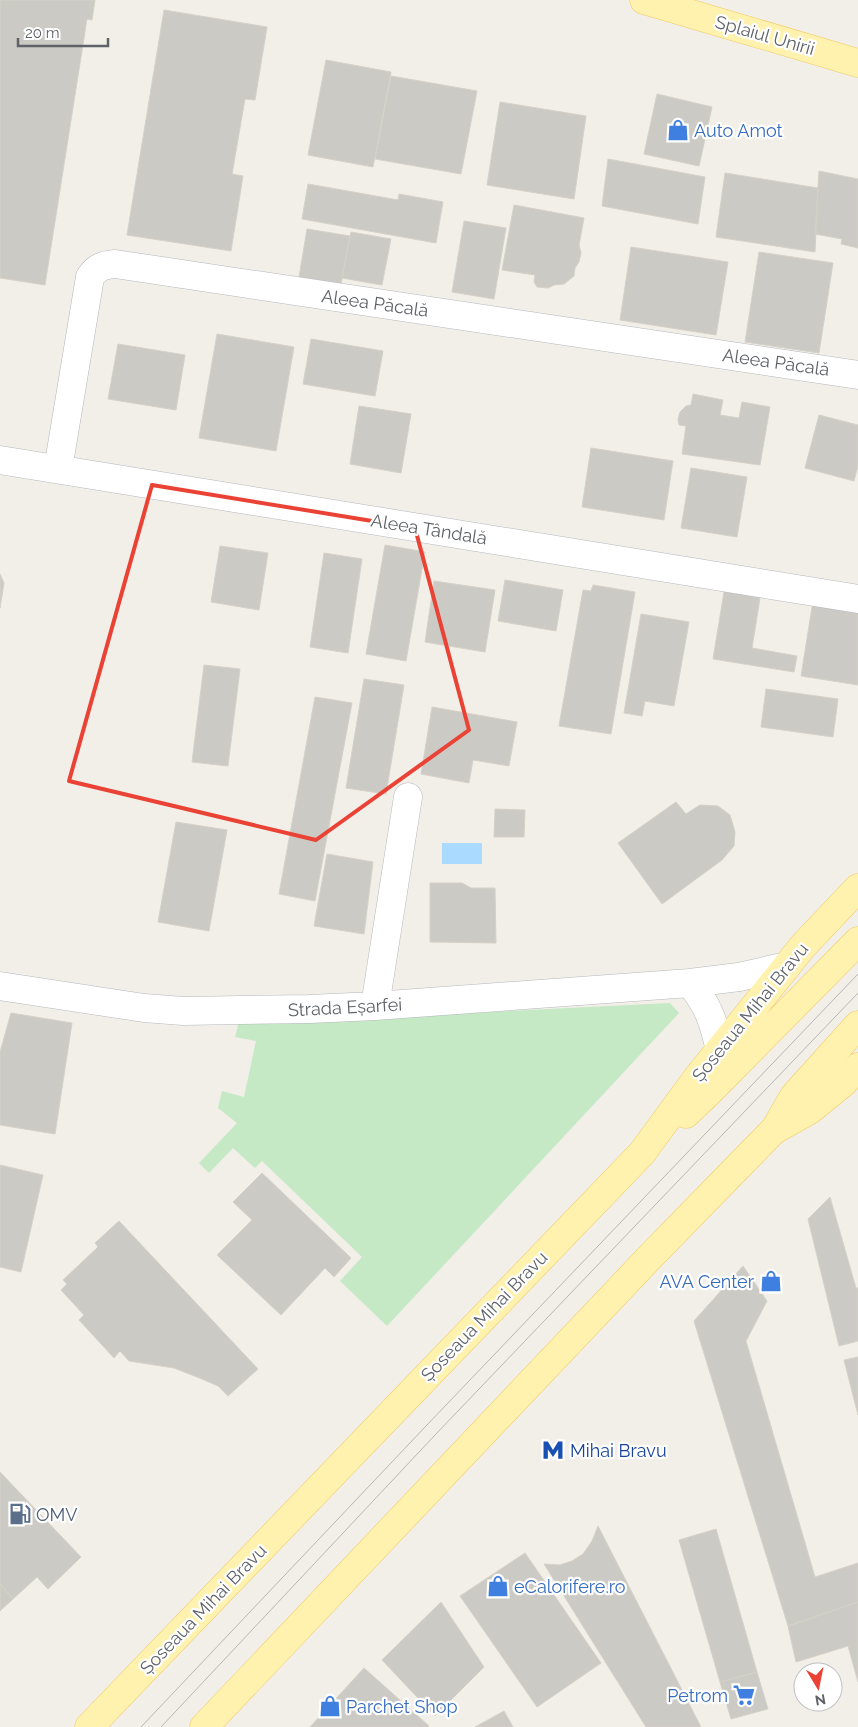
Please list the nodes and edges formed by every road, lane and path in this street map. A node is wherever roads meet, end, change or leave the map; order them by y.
1 (644, 0) edge
2 (858, 63) edge
3 (858, 375) edge
4 (0, 460) edge
5 (58, 469) junction
6 (858, 599) edge
7 (408, 797) dead end
8 (858, 888) edge
9 (850, 950) edge
10 (786, 966) junction
11 (690, 983) junction
12 (0, 986) edge
13 (375, 1006) junction
14 (858, 1025) edge
15 (720, 1050) junction
16 (858, 1066) edge
17 (774, 1130) junction
18 (642, 1153) junction
19 (89, 1727) edge
20 (204, 1727) edge

1 - 2 main road, Splaiul Unirii
3 - 5 street, Aleea Păcală
4 - 5 street, Aleea Tândală
5 - 6 street, Aleea Tândală
7 - 13 street
8 - 10 main road, Șoseaua Mihai Bravu
9 - 18 main road
10 - 11 street, Strada Eșarfei
10 - 15 main road, Șoseaua Mihai Bravu
11 - 13 street, Strada Eșarfei
11 - 15 street
12 - 13 street, Strada Eșarfei
14 - 17 main road
15 - 18 main road, Șoseaua Mihai Bravu
16 - 17 main road
17 - 20 main road
18 - 19 main road, Șoseaua Mihai Bravu

